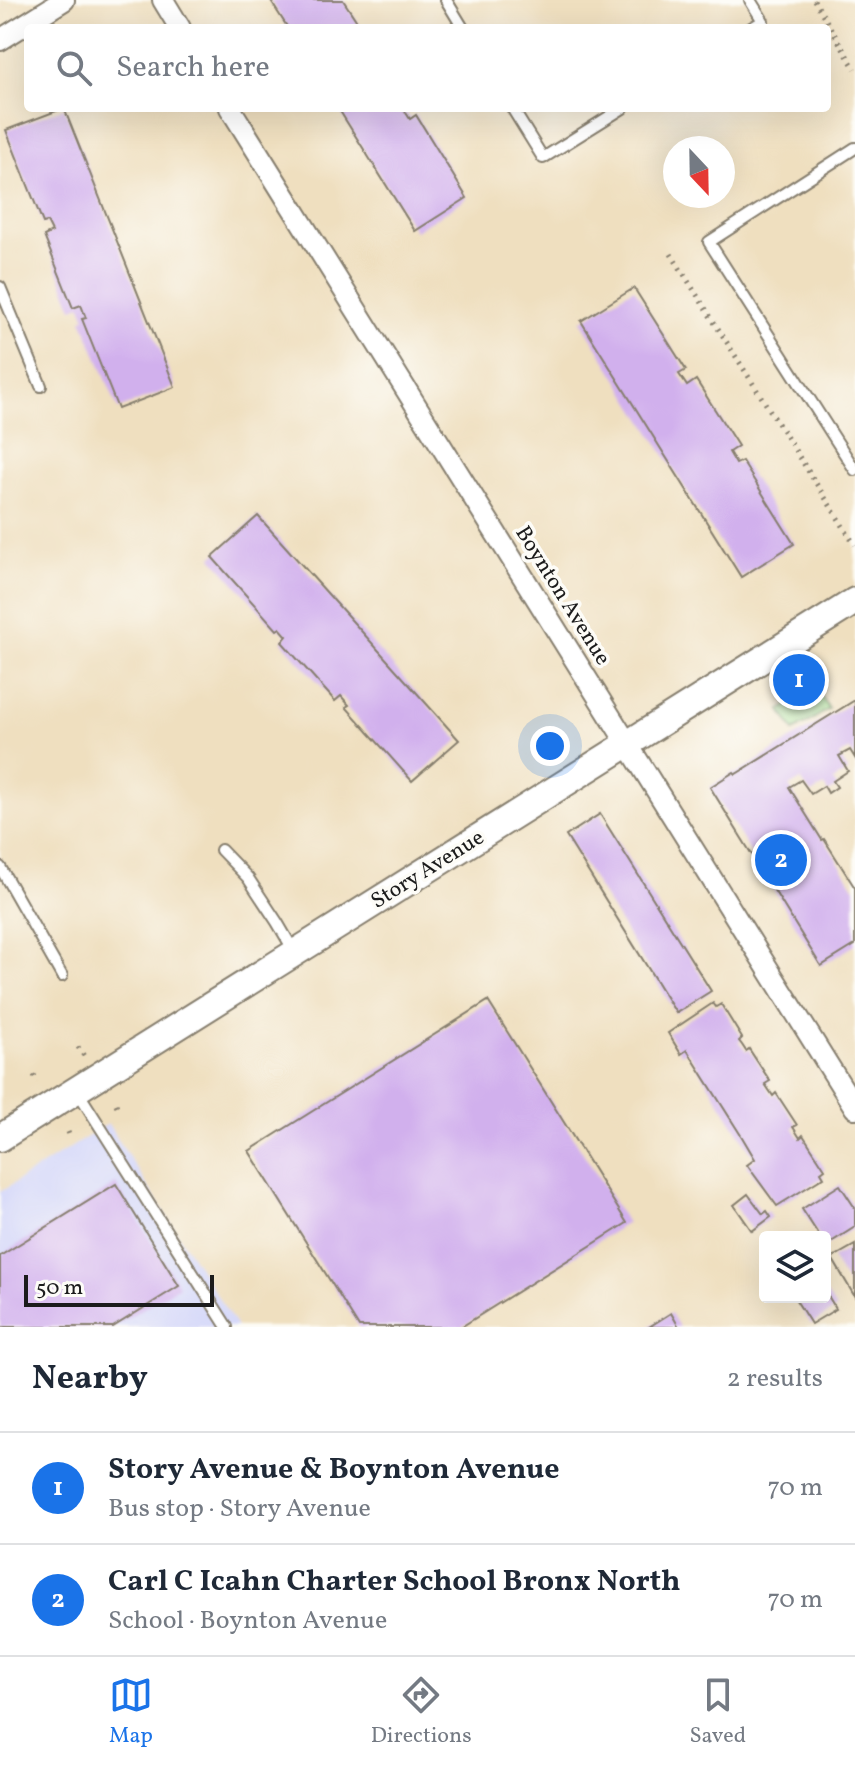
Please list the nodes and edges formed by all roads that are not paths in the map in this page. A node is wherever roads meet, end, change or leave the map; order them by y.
1 (64, 0) edge
2 (163, 0) edge
3 (446, 0) edge
4 (750, 0) edge
5 (26, 24) edge
6 (178, 24) edge
7 (461, 24) edge
8 (758, 24) edge
9 (24, 25) edge
10 (0, 40) edge
11 (232, 112) edge
12 (514, 112) edge
13 (617, 112) edge
14 (855, 148) edge
15 (0, 287) edge
16 (41, 386) dead end
17 (855, 470) edge
18 (855, 601) edge
19 (626, 745) junction
20 (221, 850) dead end
21 (0, 867) edge
22 (295, 953) junction
23 (62, 976) dead end
24 (77, 1090) junction
25 (855, 1108) edge
26 (0, 1138) edge
27 (227, 1327) edge

1 - 5 street
2 - 6 street
3 - 7 lane
4 - 8 lane
9 - 10 street
11 - 19 street, Boynton Avenue
12 - 13 lane
14 - 17 lane
15 - 16 lane
18 - 19 street, Story Avenue
19 - 22 street, Story Avenue
19 - 25 street, Boynton Avenue
20 - 22 lane
21 - 23 lane
22 - 24 street, Story Avenue
24 - 26 street, Story Avenue
24 - 27 lane

